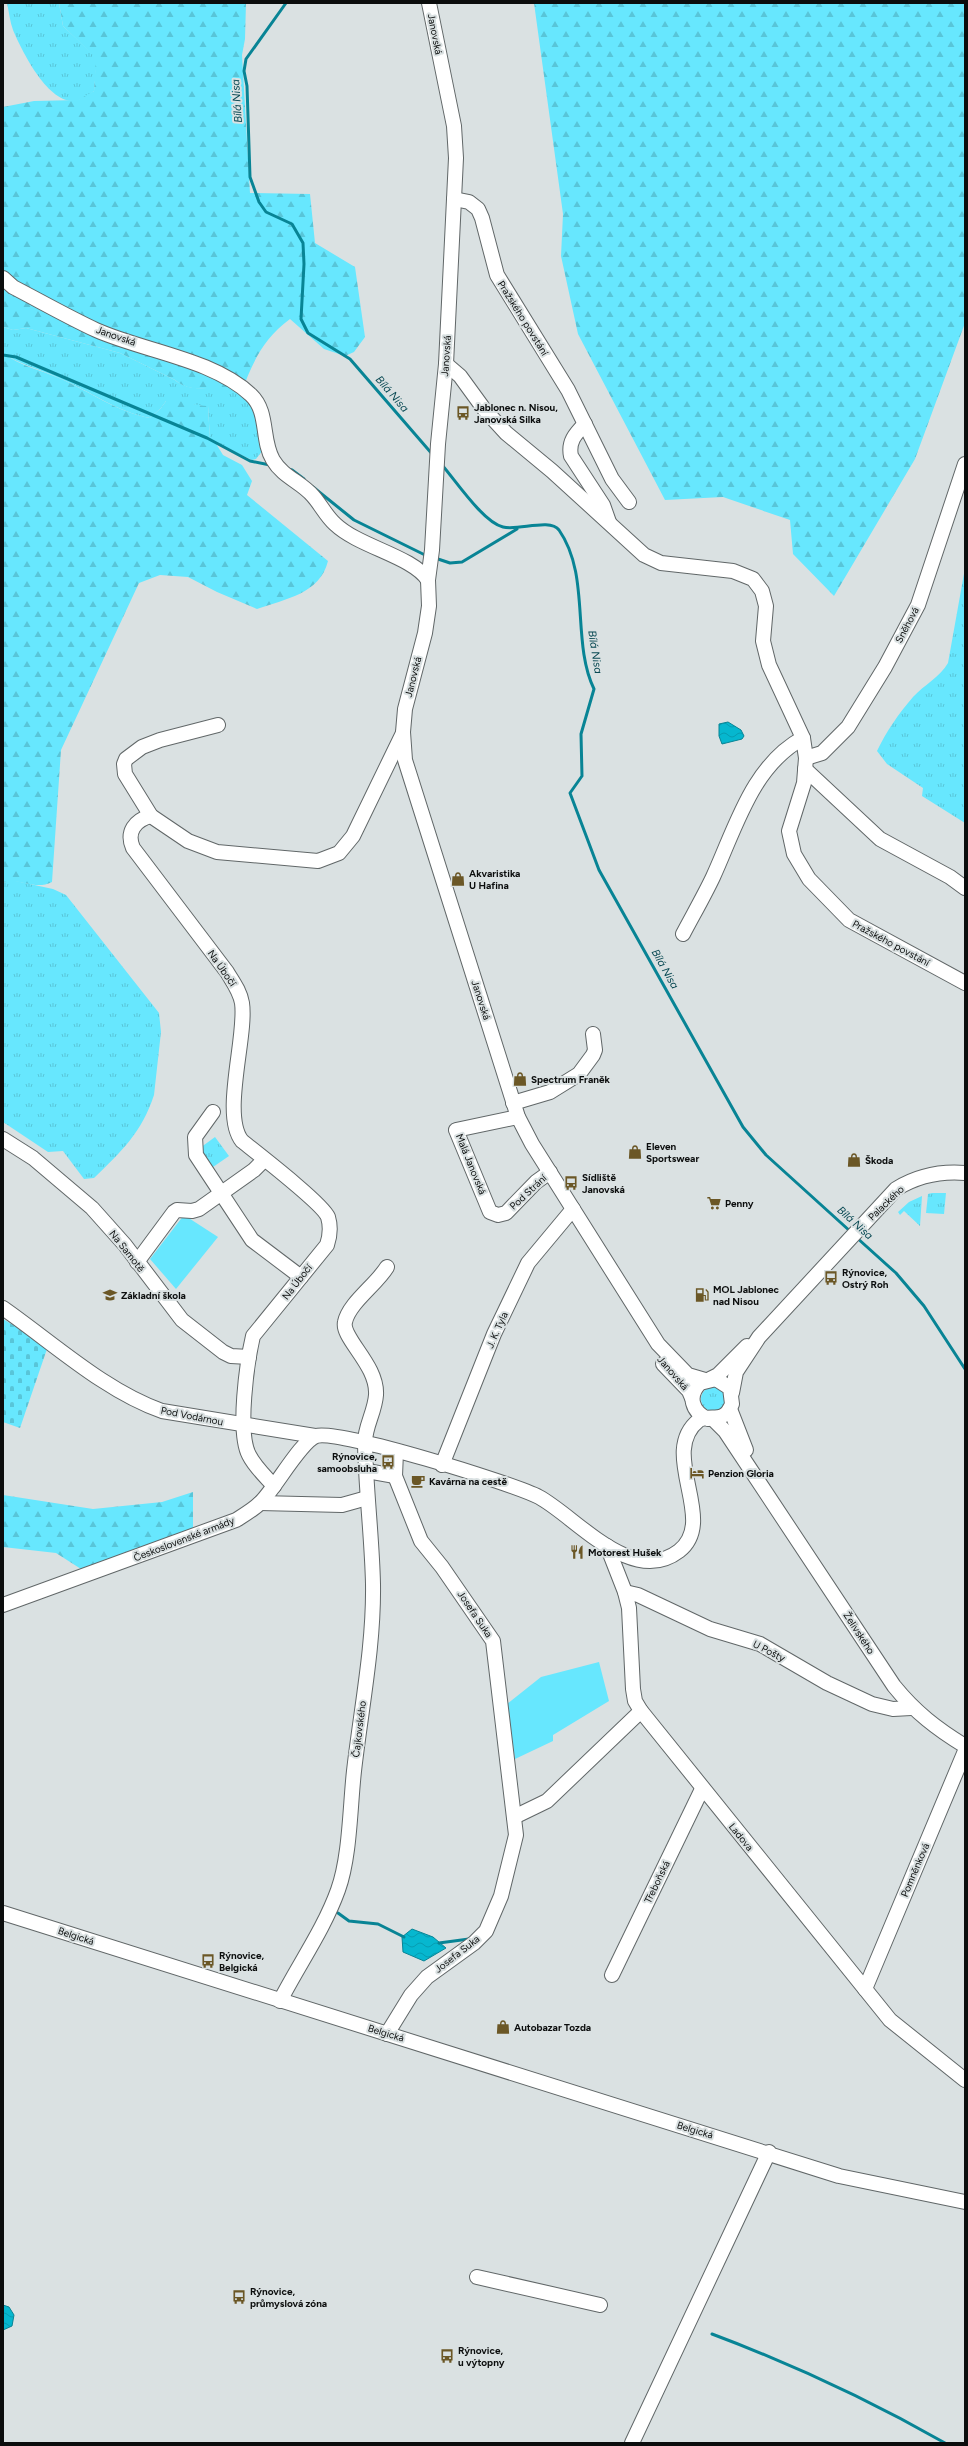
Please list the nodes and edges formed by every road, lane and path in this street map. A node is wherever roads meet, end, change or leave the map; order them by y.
1 (429, 3) edge
2 (454, 199) junction
3 (3, 278) edge
4 (446, 364) junction
5 (585, 424) junction
6 (965, 464) edge
7 (629, 502) dead end
8 (609, 524) junction
9 (428, 574) junction
10 (218, 725) dead end
11 (403, 732) junction
12 (804, 738) junction
13 (805, 764) junction
14 (151, 816) junction
15 (965, 888) edge
16 (683, 934) dead end
17 (965, 983) edge
18 (593, 1034) dead end
19 (513, 1103) junction
20 (213, 1112) dead end
21 (518, 1117) junction
22 (3, 1139) edge
23 (264, 1160) junction
24 (550, 1172) junction
25 (965, 1173) edge
26 (221, 1194) junction
27 (573, 1209) junction
28 (506, 1213) joint
29 (137, 1262) junction
30 (384, 1273) dead end
31 (301, 1277) junction
32 (633, 1305) junction
33 (3, 1308) edge
34 (759, 1337) junction
35 (249, 1357) junction
36 (707, 1379) junction
37 (732, 1393) junction
38 (692, 1400) junction
39 (730, 1409) junction
40 (710, 1419) junction
41 (243, 1426) junction
42 (315, 1436) junction
43 (364, 1443) junction
44 (396, 1452) junction
45 (442, 1464) junction
46 (367, 1471) junction
47 (685, 1471) junction
48 (395, 1476) junction
49 (274, 1486) junction
50 (367, 1498) junction
51 (772, 1502) junction
52 (260, 1504) junction
53 (607, 1546) junction
54 (626, 1592) junction
55 (3, 1605) edge
56 (912, 1708) junction
57 (641, 1712) junction
58 (965, 1746) edge
59 (965, 1751) edge
60 (702, 1789) junction
61 (514, 1817) junction
62 (3, 1913) edge
63 (612, 1975) dead end
64 (865, 1989) junction
65 (280, 2001) junction
66 (388, 2034) junction
67 (965, 2080) edge
68 (769, 2152) junction
69 (965, 2202) edge
70 (477, 2277) dead end
71 (600, 2305) dead end
72 (633, 2442) edge

1 - 2 street, Janovská
2 - 4 street, Janovská
2 - 5 street, Pražského povstání
3 - 9 street, Janovská
4 - 8 street, Pražského povstání
4 - 9 street, Janovská
5 - 7 street, Pražského povstání
5 - 8 street
6 - 13 street, Sněhová
8 - 12 street, Pražského povstání
9 - 11 street, Janovská
10 - 14 street
11 - 14 street
11 - 19 street, Janovská
12 - 13 street, Pražského povstání
12 - 16 street
13 - 15 street
13 - 17 street, Pražského povstání
14 - 23 street, Na Úbočí
18 - 19 street
19 - 21 street, Janovská
20 - 26 street
21 - 24 street, Janovská
21 - 28 street, Malá Janovská
22 - 29 street, Na Samotě
23 - 26 street
23 - 31 street, Na Úbočí
24 - 27 street, Janovská
24 - 28 street, Pod Strání
25 - 34 street, Palackého
26 - 29 street
26 - 31 street
27 - 32 street, Janovská
27 - 45 street, J. K. Tyla
29 - 35 street, Na Samotě
30 - 43 street
31 - 35 street, Na Úbočí
32 - 36 street, Janovská
32 - 38 street, Janovská
33 - 41 street, Pod Vodárnou
34 - 36 street, Palackého
34 - 37 street, Palackého
35 - 41 street, Na Úbočí
36 - 37 street
36 - 38 street
37 - 39 street
38 - 40 street
38 - 47 street
39 - 40 street
39 - 51 street, Želivského
40 - 47 street
40 - 51 street, Želivského
41 - 42 street, Pod Vodárnou
41 - 49 street, Na Úbočí
42 - 43 street
42 - 49 street, Československé armády
43 - 44 street
43 - 46 street, Čajkovského
44 - 45 street
44 - 48 street, Josefa Suka
45 - 53 street
46 - 48 street
46 - 50 street, Čajkovského
47 - 53 street
48 - 61 street, Josefa Suka
49 - 52 street, Československé armády
50 - 52 street
50 - 65 street, Čajkovského
51 - 56 street, Želivského
52 - 55 street, Československé armády
53 - 54 street, Ladova
54 - 56 street, U Pošty
54 - 57 street, Ladova
56 - 58 street, Želivského
57 - 60 street, Ladova
57 - 61 street
59 - 64 street, Pomněnková
60 - 63 street, Třeboňská
60 - 64 street, Ladova
61 - 66 street, Josefa Suka
62 - 65 street, Belgická
64 - 67 street, Ladova
65 - 66 street, Belgická
66 - 68 street, Belgická
68 - 69 street, Belgická
68 - 72 street
70 - 71 street

